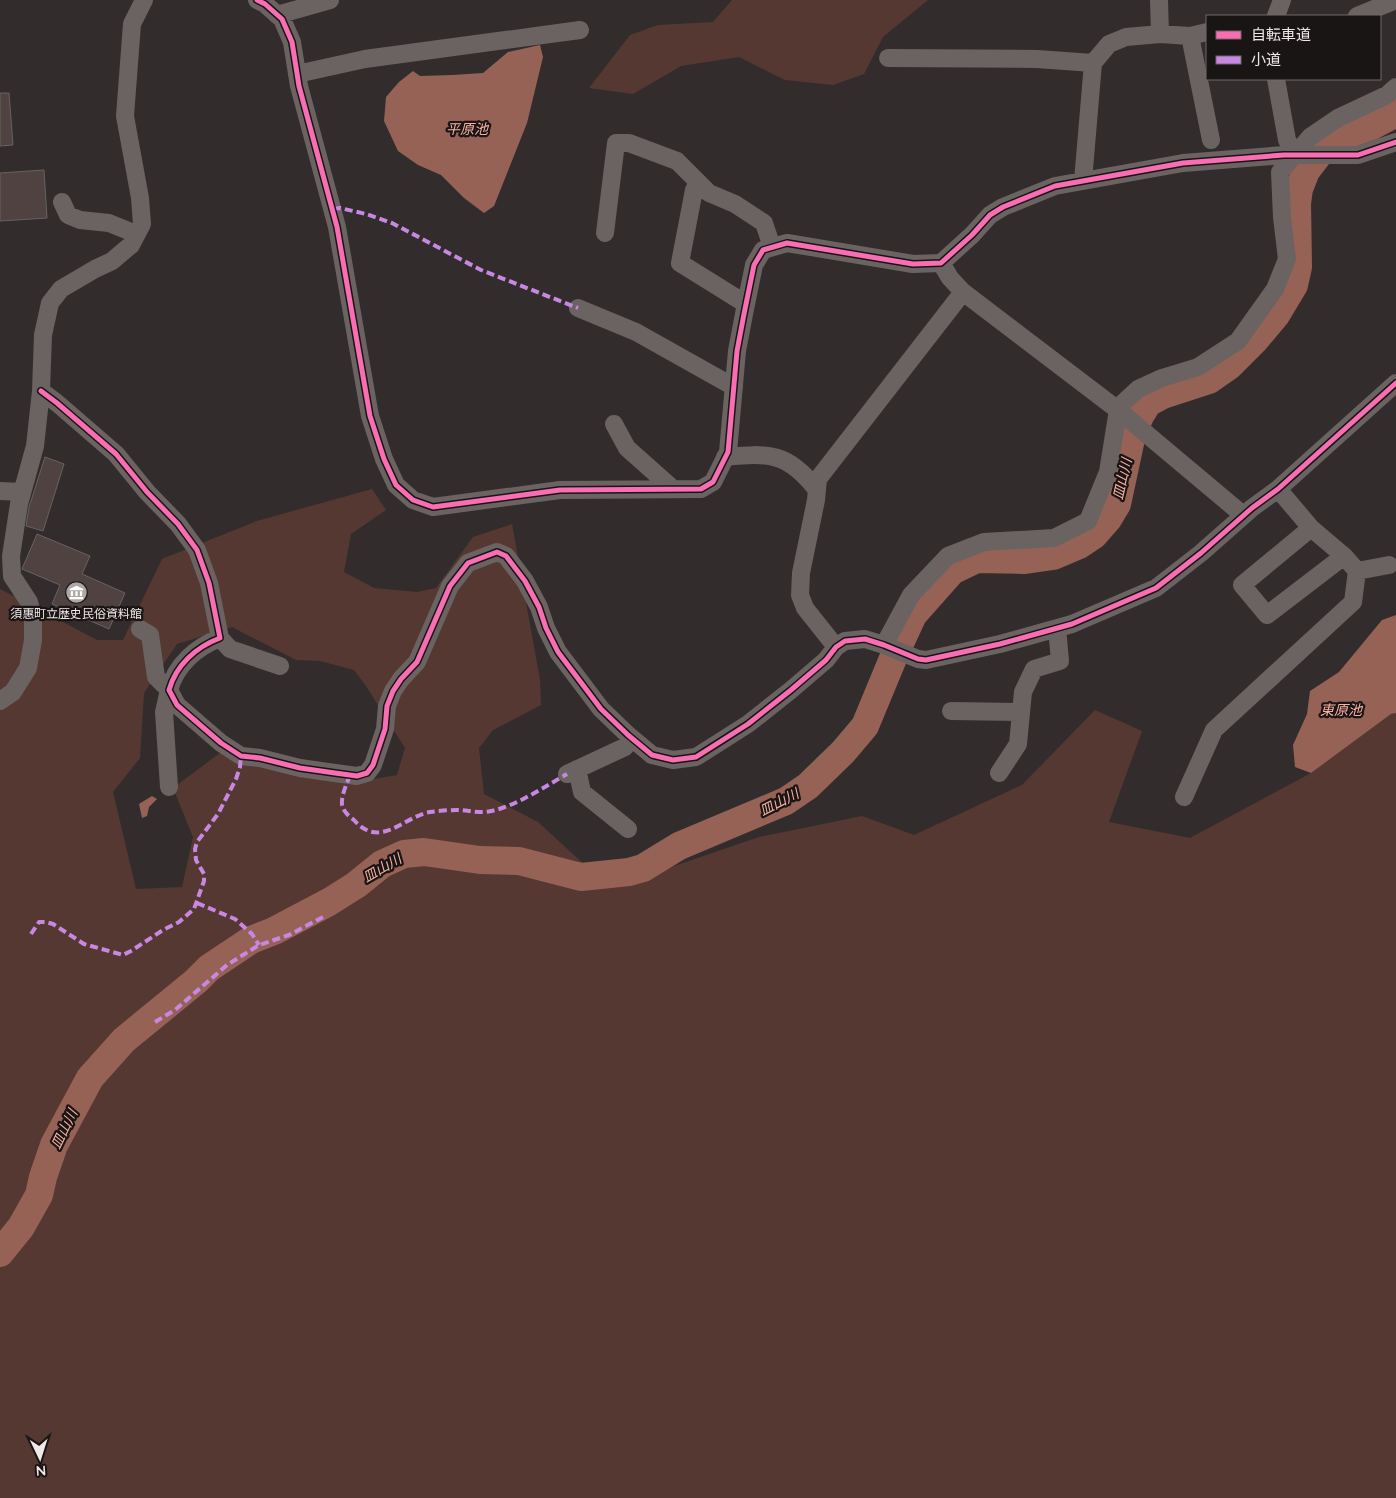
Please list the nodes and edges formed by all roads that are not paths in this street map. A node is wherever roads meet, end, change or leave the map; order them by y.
1 (144, 0) edge
2 (257, 0) edge
3 (330, 0) edge
4 (1159, 0) edge
5 (1282, 0) edge
6 (1396, 0) edge
7 (277, 15) junction
8 (1276, 15) edge
9 (1359, 15) edge
10 (580, 30) dead end
11 (1206, 32) edge
12 (1160, 34) junction
13 (1190, 36) junction
14 (888, 58) dead end
15 (1093, 64) junction
16 (297, 74) junction
17 (1276, 80) edge
18 (1396, 87) edge
19 (1211, 140) dead end
20 (1396, 142) edge
21 (1295, 155) junction
22 (1083, 181) junction
23 (699, 183) junction
24 (62, 202) dead end
25 (605, 233) dead end
26 (136, 234) junction
27 (772, 247) junction
28 (941, 263) junction
29 (963, 292) junction
30 (746, 304) junction
31 (578, 308) dead end
32 (1396, 383) edge
33 (734, 387) junction
34 (41, 391) junction
35 (1118, 410) junction
36 (614, 424) dead end
37 (725, 456) junction
38 (672, 488) junction
39 (1278, 488) junction
40 (817, 490) junction
41 (0, 491) edge
42 (22, 492) junction
43 (1243, 516) junction
44 (1311, 528) junction
45 (1344, 556) junction
46 (1388, 565) dead end
47 (1357, 571) junction
48 (1057, 628) junction
49 (140, 630) dead end
50 (220, 638) junction
51 (884, 644) junction
52 (836, 647) junction
53 (280, 666) dead end
54 (169, 690) junction
55 (0, 701) edge
56 (951, 711) dead end
57 (1021, 712) junction
58 (631, 738) junction
59 (1000, 773) dead end
60 (169, 787) dead end
61 (1184, 797) dead end
62 (628, 829) dead end

1 - 26 street
2 - 7 street
3 - 7 street
4 - 12 street
5 - 8 street
6 - 9 street
7 - 16 street
10 - 16 street
11 - 13 street
12 - 13 street
12 - 15 street
13 - 19 street
14 - 15 street
15 - 22 street
16 - 38 street
17 - 21 street
18 - 21 street
20 - 21 street
21 - 22 street
21 - 35 street
22 - 28 street
23 - 25 street
23 - 27 street
23 - 30 street
24 - 26 street
26 - 34 street
27 - 28 street
27 - 30 street
28 - 29 street
29 - 35 street
29 - 40 street
30 - 33 street
31 - 33 street
32 - 39 street
33 - 37 street
34 - 42 street
34 - 50 street
35 - 43 street
35 - 51 street
36 - 38 street
37 - 38 street
37 - 40 street
39 - 43 street
39 - 44 street
40 - 52 street
41 - 42 street
42 - 55 street
43 - 48 street
44 - 45 street
44 - 45 street
45 - 47 street
46 - 47 street
47 - 61 street
48 - 51 street
48 - 57 street
49 - 54 street
50 - 53 street
50 - 54 street
51 - 52 street
52 - 58 street
54 - 58 street
54 - 60 street
56 - 57 street
57 - 59 street
58 - 62 street

